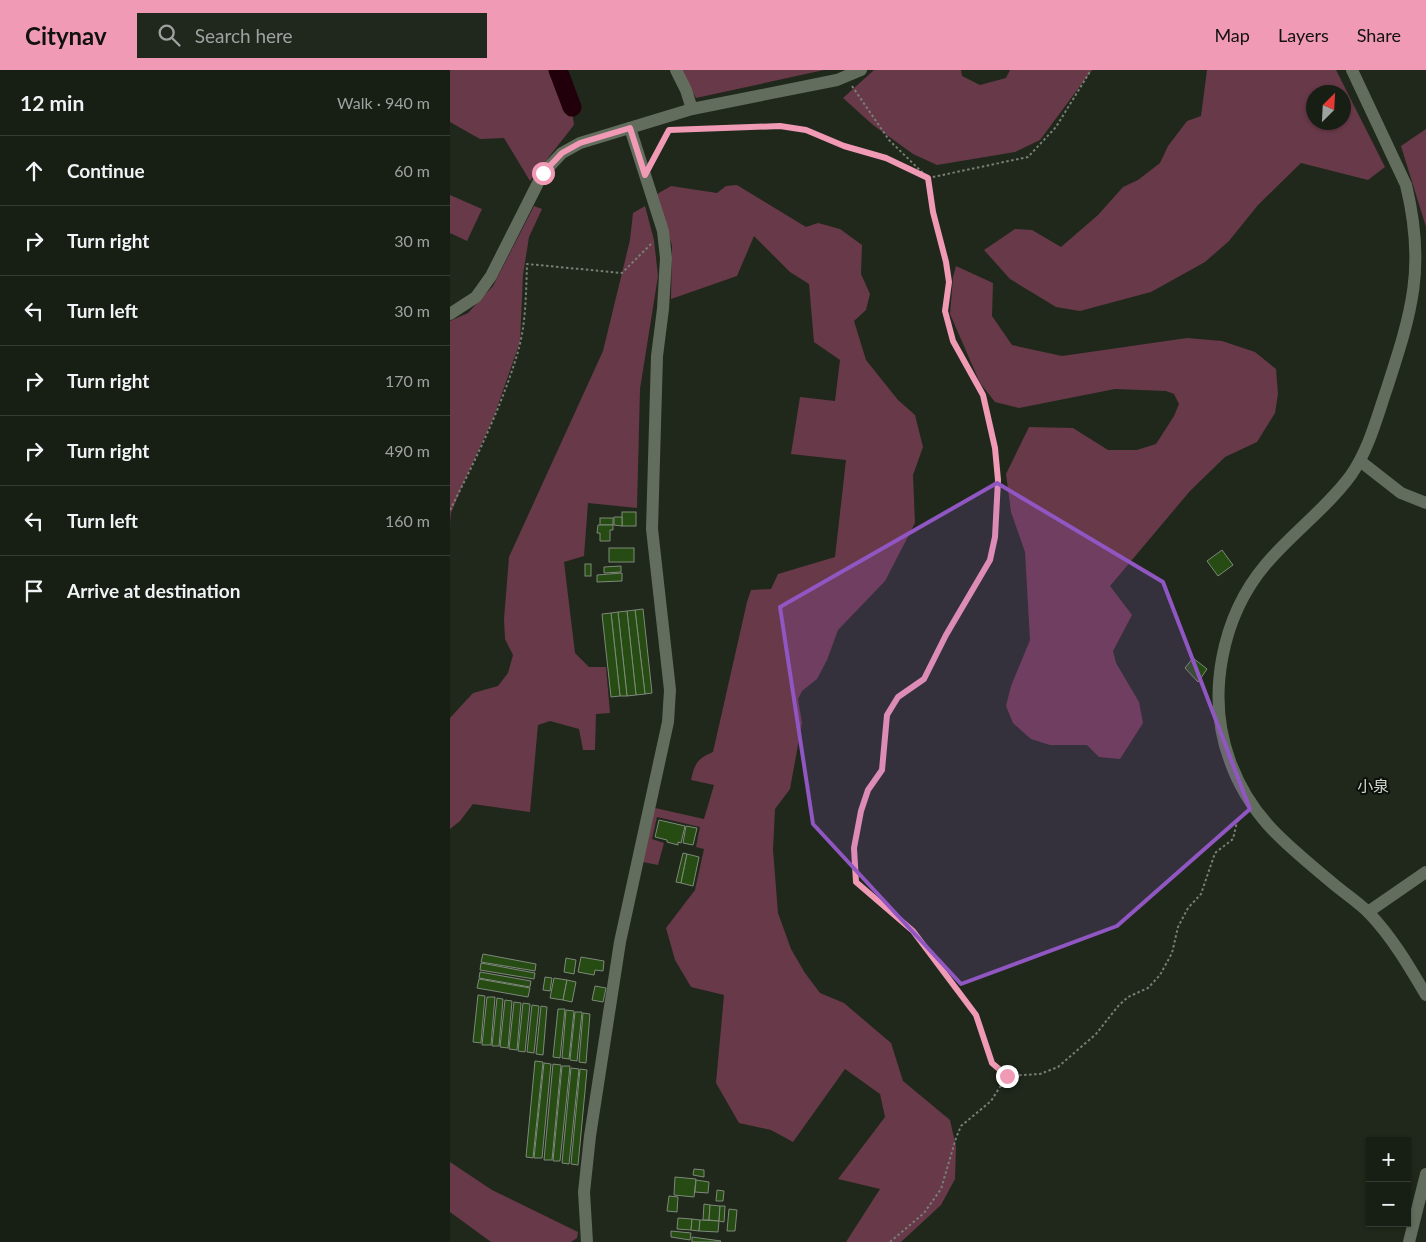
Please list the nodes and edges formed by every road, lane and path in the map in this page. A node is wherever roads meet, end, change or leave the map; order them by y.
1 (676, 70) edge
2 (861, 70) edge
3 (1091, 70) edge
4 (1352, 70) edge
5 (846, 77) junction
6 (692, 110) junction
7 (630, 128) junction
8 (645, 175) junction
9 (928, 178) junction
10 (663, 231) junction
11 (450, 314) edge
12 (1360, 461) junction
13 (1426, 503) edge
14 (450, 510) edge
15 (1252, 805) junction
16 (1426, 872) edge
17 (1368, 912) junction
18 (1426, 994) edge
19 (1007, 1076) junction
20 (1426, 1174) edge
21 (587, 1242) edge
22 (890, 1242) edge
23 (1410, 1242) edge

1 - 6 street
2 - 5 street
3 - 9 path
4 - 12 street
5 - 6 street
5 - 9 path
6 - 7 street
7 - 8 street
7 - 11 street
8 - 9 path
8 - 10 street
9 - 19 path
10 - 14 path
10 - 21 street
12 - 13 street
12 - 15 street
15 - 17 street
15 - 19 path
16 - 17 street
17 - 18 street
19 - 22 path
20 - 23 street

